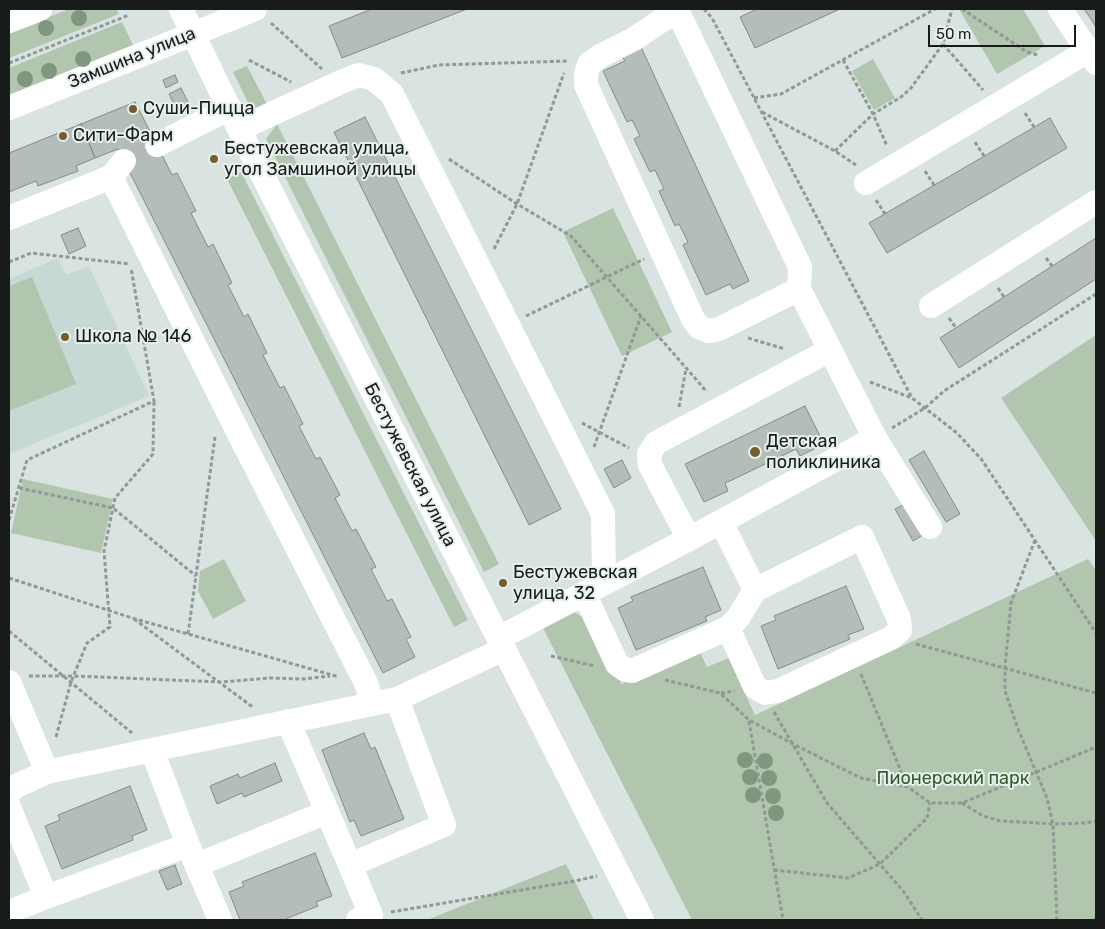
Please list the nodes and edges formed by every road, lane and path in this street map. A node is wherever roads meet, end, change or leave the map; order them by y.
1 (40, 9) edge
2 (181, 9) edge
3 (704, 9) edge
4 (935, 9) edge
5 (952, 9) edge
6 (962, 9) edge
7 (1060, 9) edge
8 (678, 10) edge
9 (261, 14) edge
10 (129, 15) dead end
11 (9, 21) edge
12 (193, 34) junction
13 (943, 44) junction
14 (1092, 57) edge
15 (249, 60) dead end
16 (843, 60) junction
17 (9, 63) edge
18 (578, 63) junction
19 (1067, 64) junction
20 (374, 79) junction
21 (341, 82) junction
22 (314, 94) junction
23 (754, 98) junction
24 (996, 106) junction
25 (9, 108) edge
26 (761, 112) junction
27 (873, 114) junction
28 (234, 119) junction
29 (157, 145) tunnel mouth
30 (835, 151) junction
31 (444, 155) dead end
32 (895, 165) junction
33 (870, 180) joint
34 (1096, 202) edge
35 (517, 204) junction
36 (9, 218) edge
37 (662, 250) junction
38 (129, 255) dead end
39 (9, 262) edge
40 (130, 264) junction
41 (482, 274) junction
42 (607, 277) junction
43 (799, 290) junction
44 (1096, 294) edge
45 (931, 306) dead end
46 (641, 316) junction
47 (507, 325) junction
48 (718, 329) junction
49 (822, 354) junction
50 (686, 368) junction
51 (841, 371) junction
52 (912, 398) junction
53 (154, 401) junction
54 (720, 408) junction
55 (926, 408) junction
56 (555, 419) junction
57 (599, 432) junction
58 (674, 433) junction
59 (216, 435) dead end
60 (875, 438) junction
61 (649, 454) junction
62 (583, 476) junction
63 (18, 488) junction
64 (113, 508) junction
65 (9, 520) edge
66 (721, 522) junction
67 (930, 527) dead end
68 (689, 539) junction
69 (1035, 540) junction
70 (196, 576) junction
71 (9, 578) edge
72 (594, 588) junction
73 (755, 590) junction
74 (110, 611) junction
75 (132, 618) junction
76 (728, 628) junction
77 (9, 631) edge
78 (1096, 633) edge
79 (188, 634) junction
80 (891, 638) junction
81 (502, 643) junction
82 (853, 655) junction
83 (552, 656) dead end
84 (1005, 668) junction
85 (628, 670) junction
86 (74, 676) junction
87 (333, 676) junction
88 (18, 679) edge
89 (71, 682) junction
90 (220, 682) junction
91 (765, 693) junction
92 (1096, 693) edge
93 (370, 694) junction
94 (397, 699) junction
95 (749, 720) junction
96 (281, 722) junction
97 (793, 744) junction
98 (1096, 747) edge
99 (152, 750) junction
100 (47, 772) junction
101 (1037, 772) junction
102 (908, 787) junction
103 (9, 793) edge
104 (962, 802) junction
105 (930, 803) junction
106 (9, 807) edge
107 (327, 812) junction
108 (1096, 821) edge
109 (1053, 824) junction
110 (192, 855) junction
111 (880, 864) junction
112 (350, 865) junction
113 (616, 870) junction
114 (774, 870) junction
115 (46, 897) junction
116 (9, 912) edge
117 (365, 918) edge
118 (220, 920) edge
119 (642, 920) edge
120 (783, 920) edge
121 (922, 920) edge
122 (1057, 920) edge

1 - 11 street
2 - 12 street, Бестужевская улица
3 - 23 path
4 - 16 path
5 - 13 path
6 - 19 path
7 - 14 street
8 - 18 street
8 - 43 street
9 - 12 street, Замшина улица
9 - 21 path
10 - 17 path
12 - 25 street, Замшина улица
12 - 28 street, Бестужевская улица
13 - 24 path
13 - 27 path
14 - 19 street
15 - 22 path
16 - 23 path
16 - 27 path
18 - 20 path
18 - 35 path
18 - 37 street
19 - 24 street
20 - 21 street
20 - 41 street
21 - 22 street
22 - 28 street
23 - 26 path
24 - 32 street
26 - 30 path
26 - 52 path
27 - 30 path
27 - 32 path
28 - 29 street
28 - 81 street, Бестужевская улица
30 - 33 path
31 - 35 path
32 - 33 street
34 - 45 street
35 - 41 path
35 - 42 path
36 - 93 street
37 - 42 path
37 - 48 street
38 - 40 path
39 - 40 path
40 - 53 path
41 - 47 street
42 - 46 path
42 - 47 path
43 - 48 street
43 - 49 street
44 - 55 path
46 - 50 path
46 - 57 path
47 - 56 street
48 - 49 path
49 - 51 street
49 - 54 street
50 - 54 path
50 - 58 path
51 - 52 path
51 - 60 street
52 - 55 path
53 - 63 path
53 - 64 path
54 - 58 street
55 - 60 path
55 - 69 path
56 - 57 path
56 - 62 street
57 - 61 path
57 - 62 path
58 - 61 street
59 - 70 path
60 - 66 street
60 - 67 street
61 - 68 street
62 - 72 street
63 - 64 path
63 - 65 path
64 - 70 path
64 - 74 path
66 - 68 street
66 - 73 street
68 - 72 street
69 - 78 path
69 - 84 path
70 - 79 path
71 - 74 path
72 - 81 street
72 - 85 street
73 - 76 street
73 - 80 street
74 - 75 path
74 - 86 path
75 - 79 path
75 - 90 path
76 - 85 street
76 - 91 street
77 - 89 path
79 - 87 path
80 - 82 street
80 - 84 path
81 - 94 street
81 - 113 street, Бестужевская улица
82 - 91 street
82 - 102 path
83 - 85 path
84 - 92 path
84 - 101 path
85 - 95 path
86 - 88 path
86 - 89 path
86 - 90 path
87 - 90 path
87 - 93 path
88 - 100 street
89 - 99 path
89 - 100 path
90 - 96 path
91 - 97 path
93 - 94 street
93 - 96 street
94 - 112 street
95 - 97 path
95 - 114 path
96 - 99 street
96 - 107 street
97 - 102 path
97 - 111 path
98 - 101 path
99 - 100 street
99 - 110 street
100 - 103 street
101 - 104 path
101 - 109 path
102 - 105 path
104 - 105 path
104 - 109 path
105 - 111 path
106 - 115 street
107 - 110 street
107 - 112 street
108 - 109 path
109 - 122 path
110 - 115 street
110 - 118 street
111 - 114 path
111 - 121 path
112 - 117 street
113 - 117 path
113 - 119 street, Бестужевская улица
114 - 120 path
115 - 116 street

